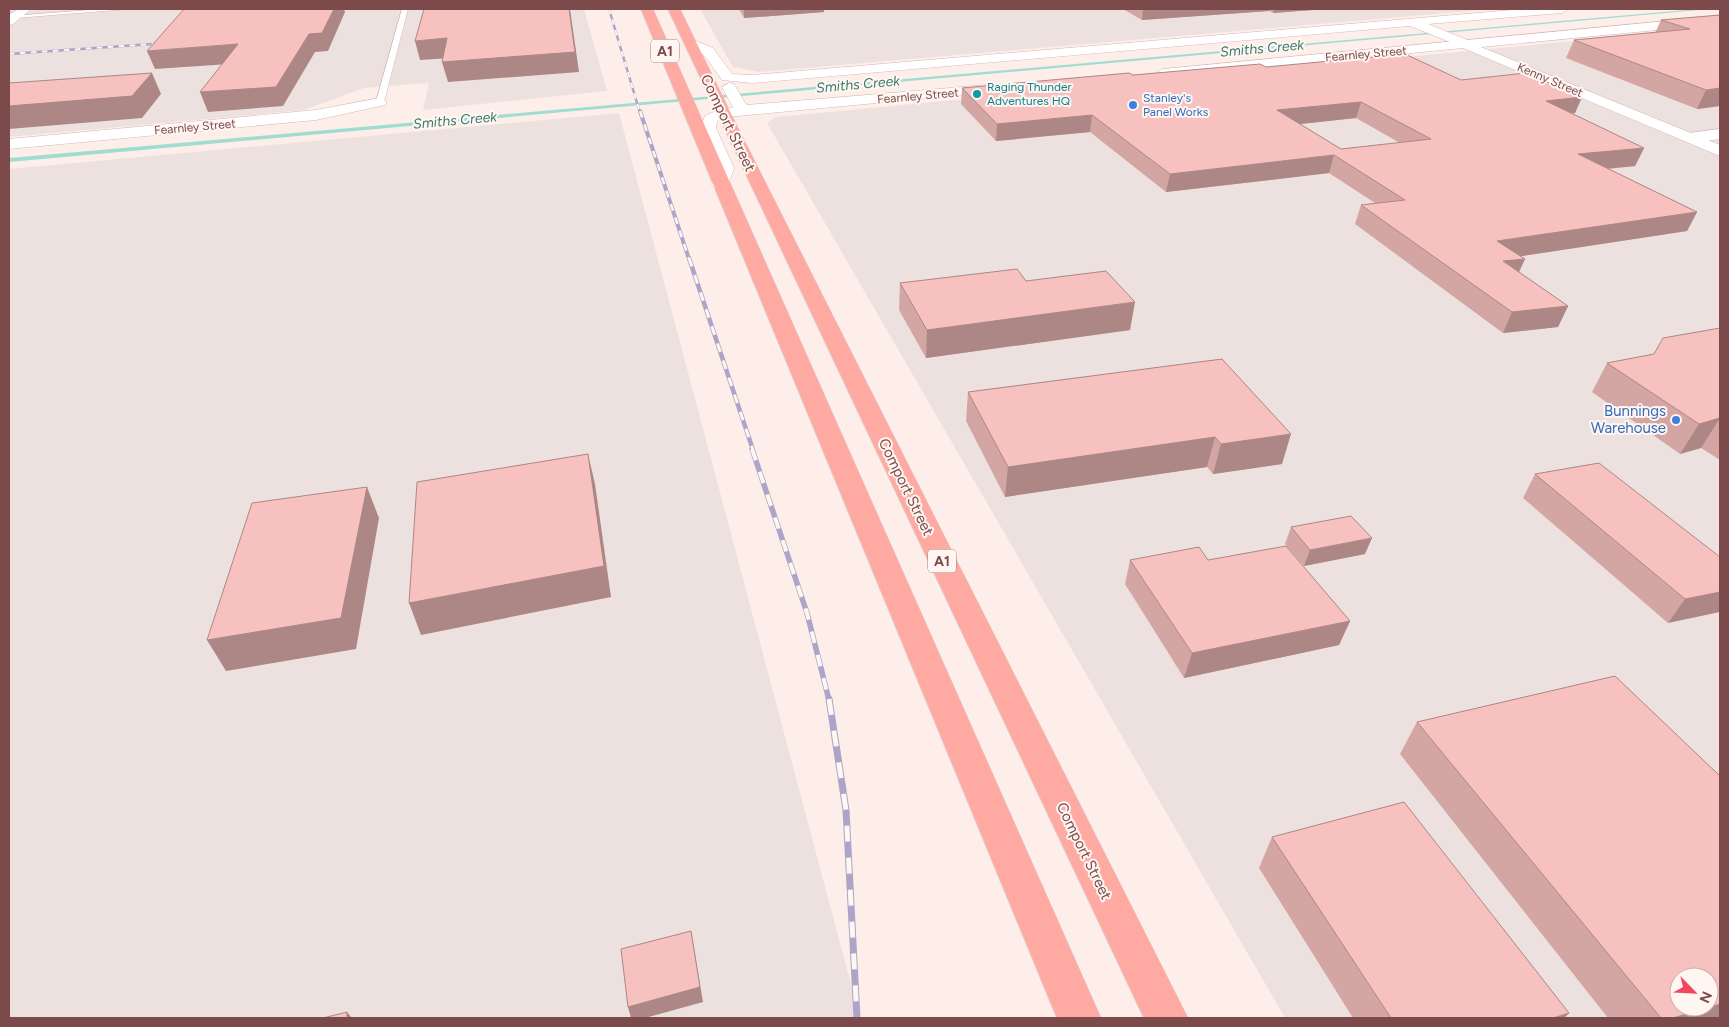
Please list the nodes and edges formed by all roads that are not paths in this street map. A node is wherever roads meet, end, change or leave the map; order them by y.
1 (127, 9) edge
2 (405, 9) edge
3 (647, 9) edge
4 (674, 9) edge
5 (1562, 9) edge
6 (1388, 12) dead end
7 (16, 16) edge
8 (1720, 20) edge
9 (1411, 22) junction
10 (689, 42) junction
11 (1465, 44) junction
12 (1149, 74) edge
13 (781, 78) junction
14 (1010, 87) edge
15 (380, 102) joint
16 (718, 102) junction
17 (803, 106) junction
18 (1720, 134) edge
19 (1689, 138) junction
20 (9, 144) edge
21 (1720, 151) edge
22 (1079, 1018) edge
23 (1166, 1018) edge

1 - 7 lane
2 - 15 lane
3 - 16 highway, Comport Street / A1
4 - 10 highway, Comport Street / A1
5 - 9 street, Fearnley Street
6 - 9 street, Kenny Street
8 - 11 street, Fearnley Street
9 - 11 street, Kenny Street
9 - 13 street, Fearnley Street
10 - 13 street, Fearnley Street
10 - 16 highway, Comport Street / A1
11 - 12 street, Fearnley Street
11 - 19 street, Kenny Street
13 - 16 street, Fearnley Street
14 - 17 street, Fearnley Street
15 - 20 street, Fearnley Street
16 - 17 street, Fearnley Street
16 - 17 street, Fearnley Street
16 - 22 highway, Comport Street / A1
16 - 23 highway, Comport Street / A1
18 - 19 street
19 - 21 street, Kenny Street

